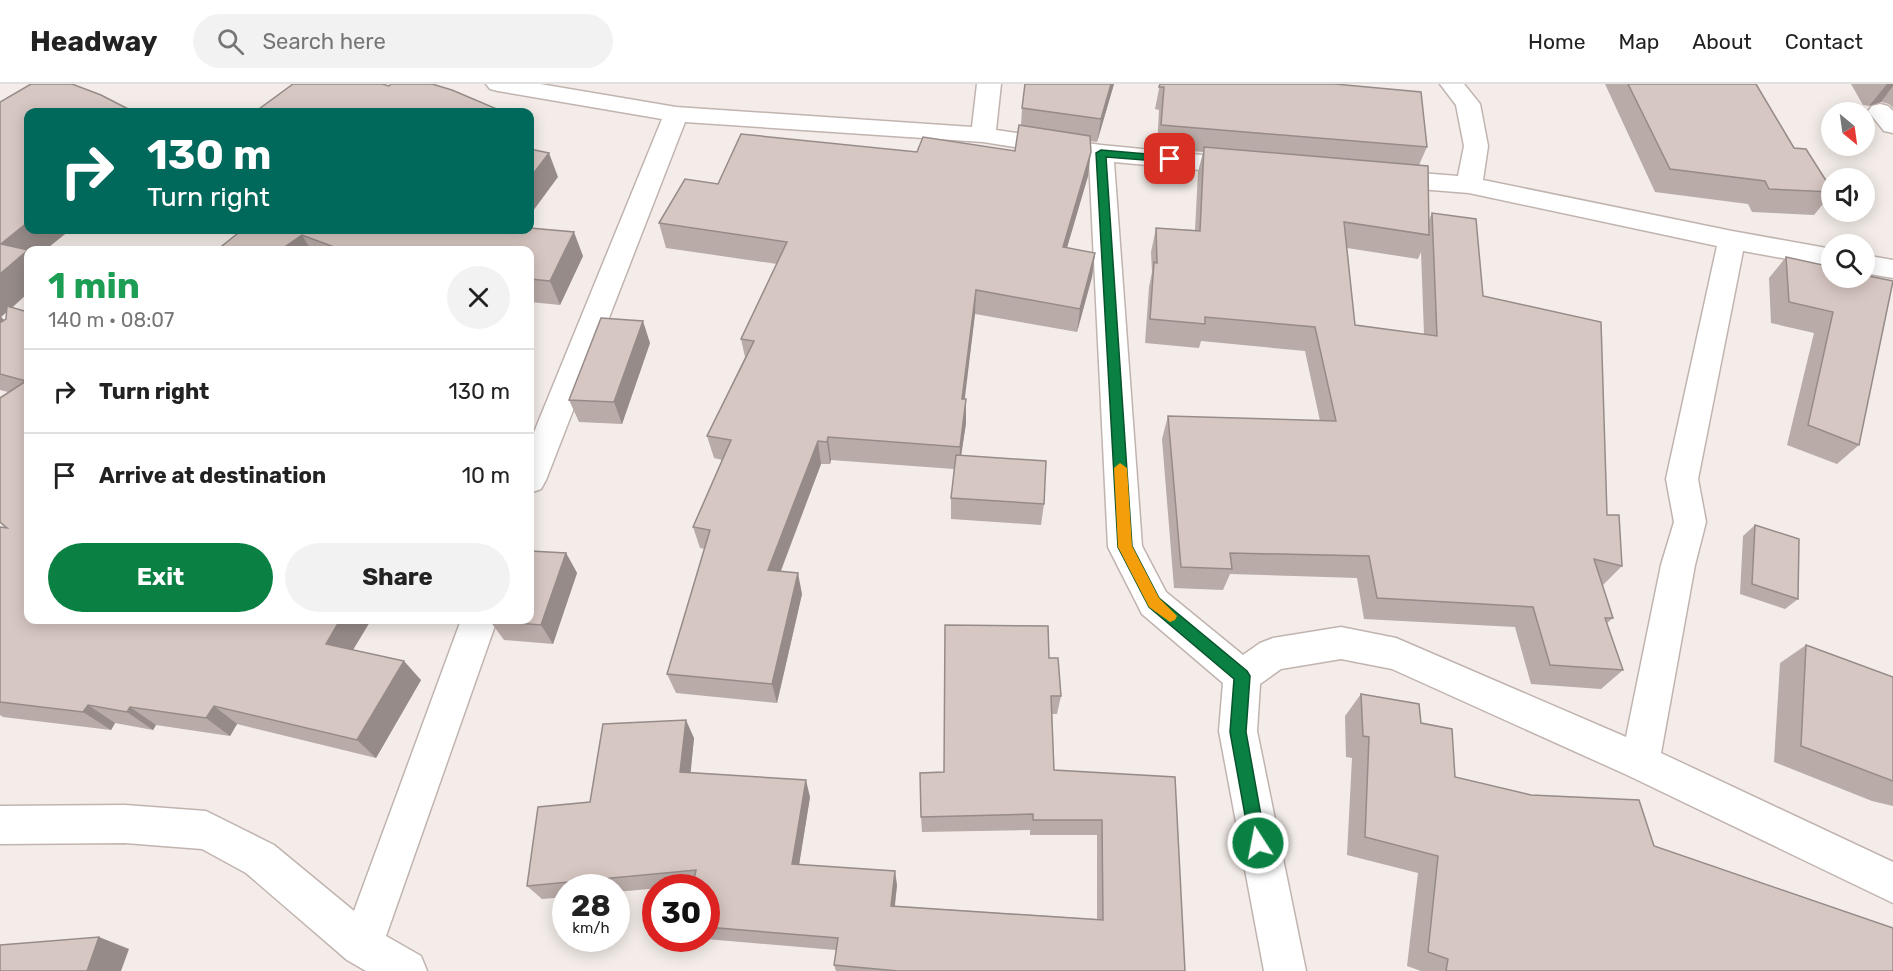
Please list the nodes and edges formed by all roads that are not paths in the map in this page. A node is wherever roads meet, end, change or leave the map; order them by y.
1 (498, 84) edge
2 (989, 84) edge
3 (1452, 84) edge
4 (551, 89) edge
5 (676, 114) junction
6 (983, 135) junction
7 (1101, 153) junction
8 (1267, 168) edge
9 (1362, 176) edge
10 (1469, 185) junction
11 (1732, 240) junction
12 (1821, 256) edge
13 (1875, 266) edge
14 (1893, 269) edge
15 (537, 439) edge
16 (534, 457) edge
17 (479, 624) edge
18 (1242, 676) junction
19 (1640, 762) junction
20 (0, 825) edge
21 (1893, 883) edge
22 (362, 945) junction
23 (406, 971) edge
24 (1285, 971) edge

1 - 4 street
2 - 6 street
3 - 10 street
4 - 5 street
5 - 6 street
5 - 15 street
6 - 7 street
7 - 8 street
7 - 18 street
9 - 10 street
10 - 11 street
11 - 12 street
11 - 19 street
13 - 14 street
15 - 16 street
17 - 22 street
18 - 19 street
18 - 24 street
19 - 21 street
20 - 22 street
22 - 23 street

